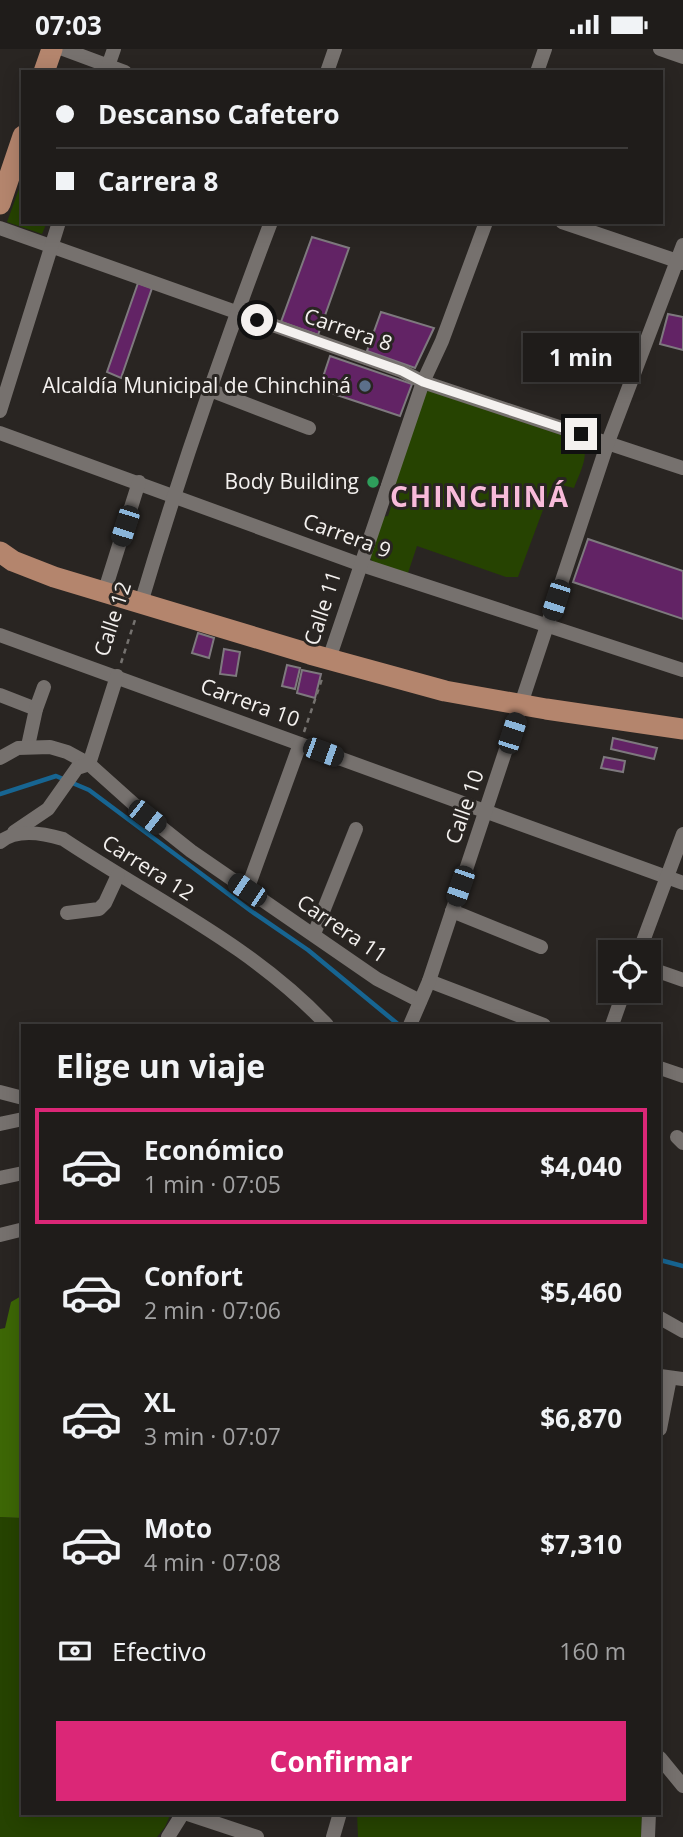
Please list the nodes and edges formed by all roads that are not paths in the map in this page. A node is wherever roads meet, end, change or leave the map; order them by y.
1 (52, 49) edge
2 (63, 49) edge
3 (114, 49) edge
4 (335, 49) edge
5 (545, 49) edge
6 (660, 49) edge
7 (683, 58) edge
8 (107, 69) edge
9 (45, 70) edge
10 (328, 70) edge
11 (538, 70) edge
12 (21, 142) edge
13 (0, 204) edge
14 (58, 224) edge
15 (270, 224) edge
16 (485, 224) edge
17 (568, 224) edge
18 (0, 228) edge
19 (683, 246) edge
20 (51, 247) junction
21 (681, 263) edge
22 (237, 313) junction
23 (423, 382) junction
24 (210, 390) junction
25 (0, 411) edge
26 (309, 428) dead end
27 (0, 433) edge
28 (608, 442) junction
29 (683, 468) edge
30 (139, 482) junction
31 (173, 495) junction
32 (0, 552) edge
33 (359, 564) junction
34 (104, 593) junction
35 (141, 603) junction
36 (548, 627) junction
37 (0, 635) edge
38 (329, 659) junction
39 (683, 670) edge
40 (117, 676) junction
41 (44, 687) dead end
42 (0, 695) edge
43 (36, 709) junction
44 (683, 729) edge
45 (300, 744) junction
46 (28, 746) junction
47 (0, 758) edge
48 (83, 766) junction
49 (486, 812) junction
50 (356, 829) dead end
51 (683, 834) edge
52 (3, 839) edge
53 (118, 875) junction
54 (666, 877) junction
55 (683, 883) edge
56 (247, 890) junction
57 (452, 911) junction
58 (67, 913) dead end
59 (314, 934) junction
60 (643, 940) edge
61 (541, 947) dead end
62 (661, 973) edge
63 (429, 981) junction
64 (683, 981) edge
65 (420, 1001) junction
66 (620, 1003) edge
67 (412, 1022) edge
68 (326, 1024) edge
69 (541, 1024) edge
70 (612, 1024) edge
71 (661, 1068) edge
72 (683, 1076) edge
73 (0, 1092) edge
74 (21, 1097) edge
75 (21, 1119) edge
76 (0, 1124) edge
77 (21, 1173) edge
78 (0, 1178) edge
79 (20, 1230) dead end
80 (0, 1235) edge
81 (661, 1319) edge
82 (683, 1331) edge
83 (671, 1378) edge
84 (661, 1424) edge
85 (661, 1759) edge
86 (683, 1786) edge
87 (183, 1815) edge
88 (190, 1815) edge
89 (339, 1815) edge
90 (649, 1815) edge
91 (168, 1837) edge
92 (257, 1837) edge
93 (333, 1837) edge
94 (648, 1837) edge

1 - 9 main road
2 - 8 street
3 - 8 street
4 - 10 street
5 - 11 street
6 - 7 street
12 - 13 main road
14 - 20 street
15 - 22 street, Calle 12
16 - 23 street, Calle 11
17 - 21 street
18 - 20 street, Carrera 8
19 - 21 street, Calle 10
20 - 22 street, Carrera 8
20 - 25 street
21 - 28 street, Calle 10
22 - 23 street, Carrera 8
22 - 24 street, Calle 12
23 - 28 street, Carrera 8
23 - 33 street, Calle 11
24 - 26 street
24 - 31 street, Calle 12
27 - 30 street, Carrera 9
28 - 29 street, Carrera 8
28 - 36 street, Calle 10
30 - 31 street, Carrera 9
30 - 34 street
31 - 33 street, Carrera 9
31 - 35 street, Calle 12
32 - 34 main road
33 - 36 street, Carrera 9
33 - 38 street, Calle 11
34 - 35 main road
35 - 38 main road
36 - 39 street, Carrera 9
36 - 49 street, Calle 10
37 - 40 street, Carrera 10
38 - 44 main road
40 - 45 street, Carrera 10
40 - 48 street, Calle 12
41 - 43 street
42 - 43 street
43 - 46 street
45 - 49 street, Carrera 10
45 - 56 street
46 - 47 street
46 - 48 street, Carrera 11
48 - 52 street, Calle 12
48 - 56 street, Carrera 11
49 - 54 street, Carrera 10
49 - 57 street, Calle 10
50 - 59 street
51 - 54 street
52 - 53 street, Carrera 12
53 - 58 street
53 - 68 street, Carrera 12
54 - 55 street, Carrera 10
54 - 60 street
56 - 59 street, Carrera 11
57 - 61 street
57 - 63 street, Calle 10
59 - 65 street, Carrera 11
62 - 64 street
63 - 65 street, Calle 10
63 - 69 street
65 - 67 street, Calle 10
66 - 70 street
71 - 72 street
73 - 74 street
75 - 76 street
77 - 78 street
79 - 80 street
81 - 82 street
83 - 84 street
85 - 86 street
87 - 91 street
88 - 92 street
89 - 93 street
90 - 94 street

